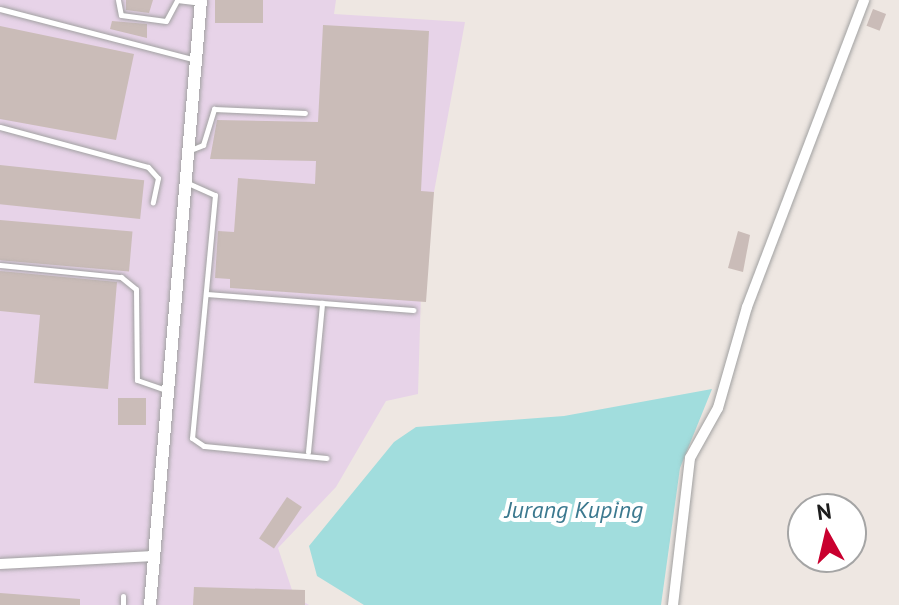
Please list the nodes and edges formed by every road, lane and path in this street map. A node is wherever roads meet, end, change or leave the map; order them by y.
1 (118, 0) edge
2 (177, 0) edge
3 (864, 0) edge
4 (201, 2) edge
5 (0, 9) edge
6 (198, 60) junction
7 (305, 113) dead end
8 (0, 127) edge
9 (193, 149) junction
10 (190, 184) junction
11 (153, 202) dead end
12 (0, 265) edge
13 (206, 294) junction
14 (322, 303) junction
15 (413, 310) dead end
16 (171, 391) junction
17 (308, 452) junction
18 (326, 458) dead end
19 (154, 556) junction
20 (0, 564) edge
21 (123, 596) dead end
22 (123, 605) edge
23 (150, 605) edge
24 (673, 605) edge

1 - 2 lane
2 - 4 lane
3 - 24 street
4 - 6 street
5 - 6 lane
6 - 9 street
7 - 9 lane
8 - 11 lane
9 - 10 street
10 - 13 lane
10 - 16 street
12 - 16 lane
13 - 14 lane
13 - 17 lane
14 - 15 lane
14 - 17 lane
16 - 19 street
17 - 18 lane
19 - 20 street
19 - 23 street
21 - 22 lane

